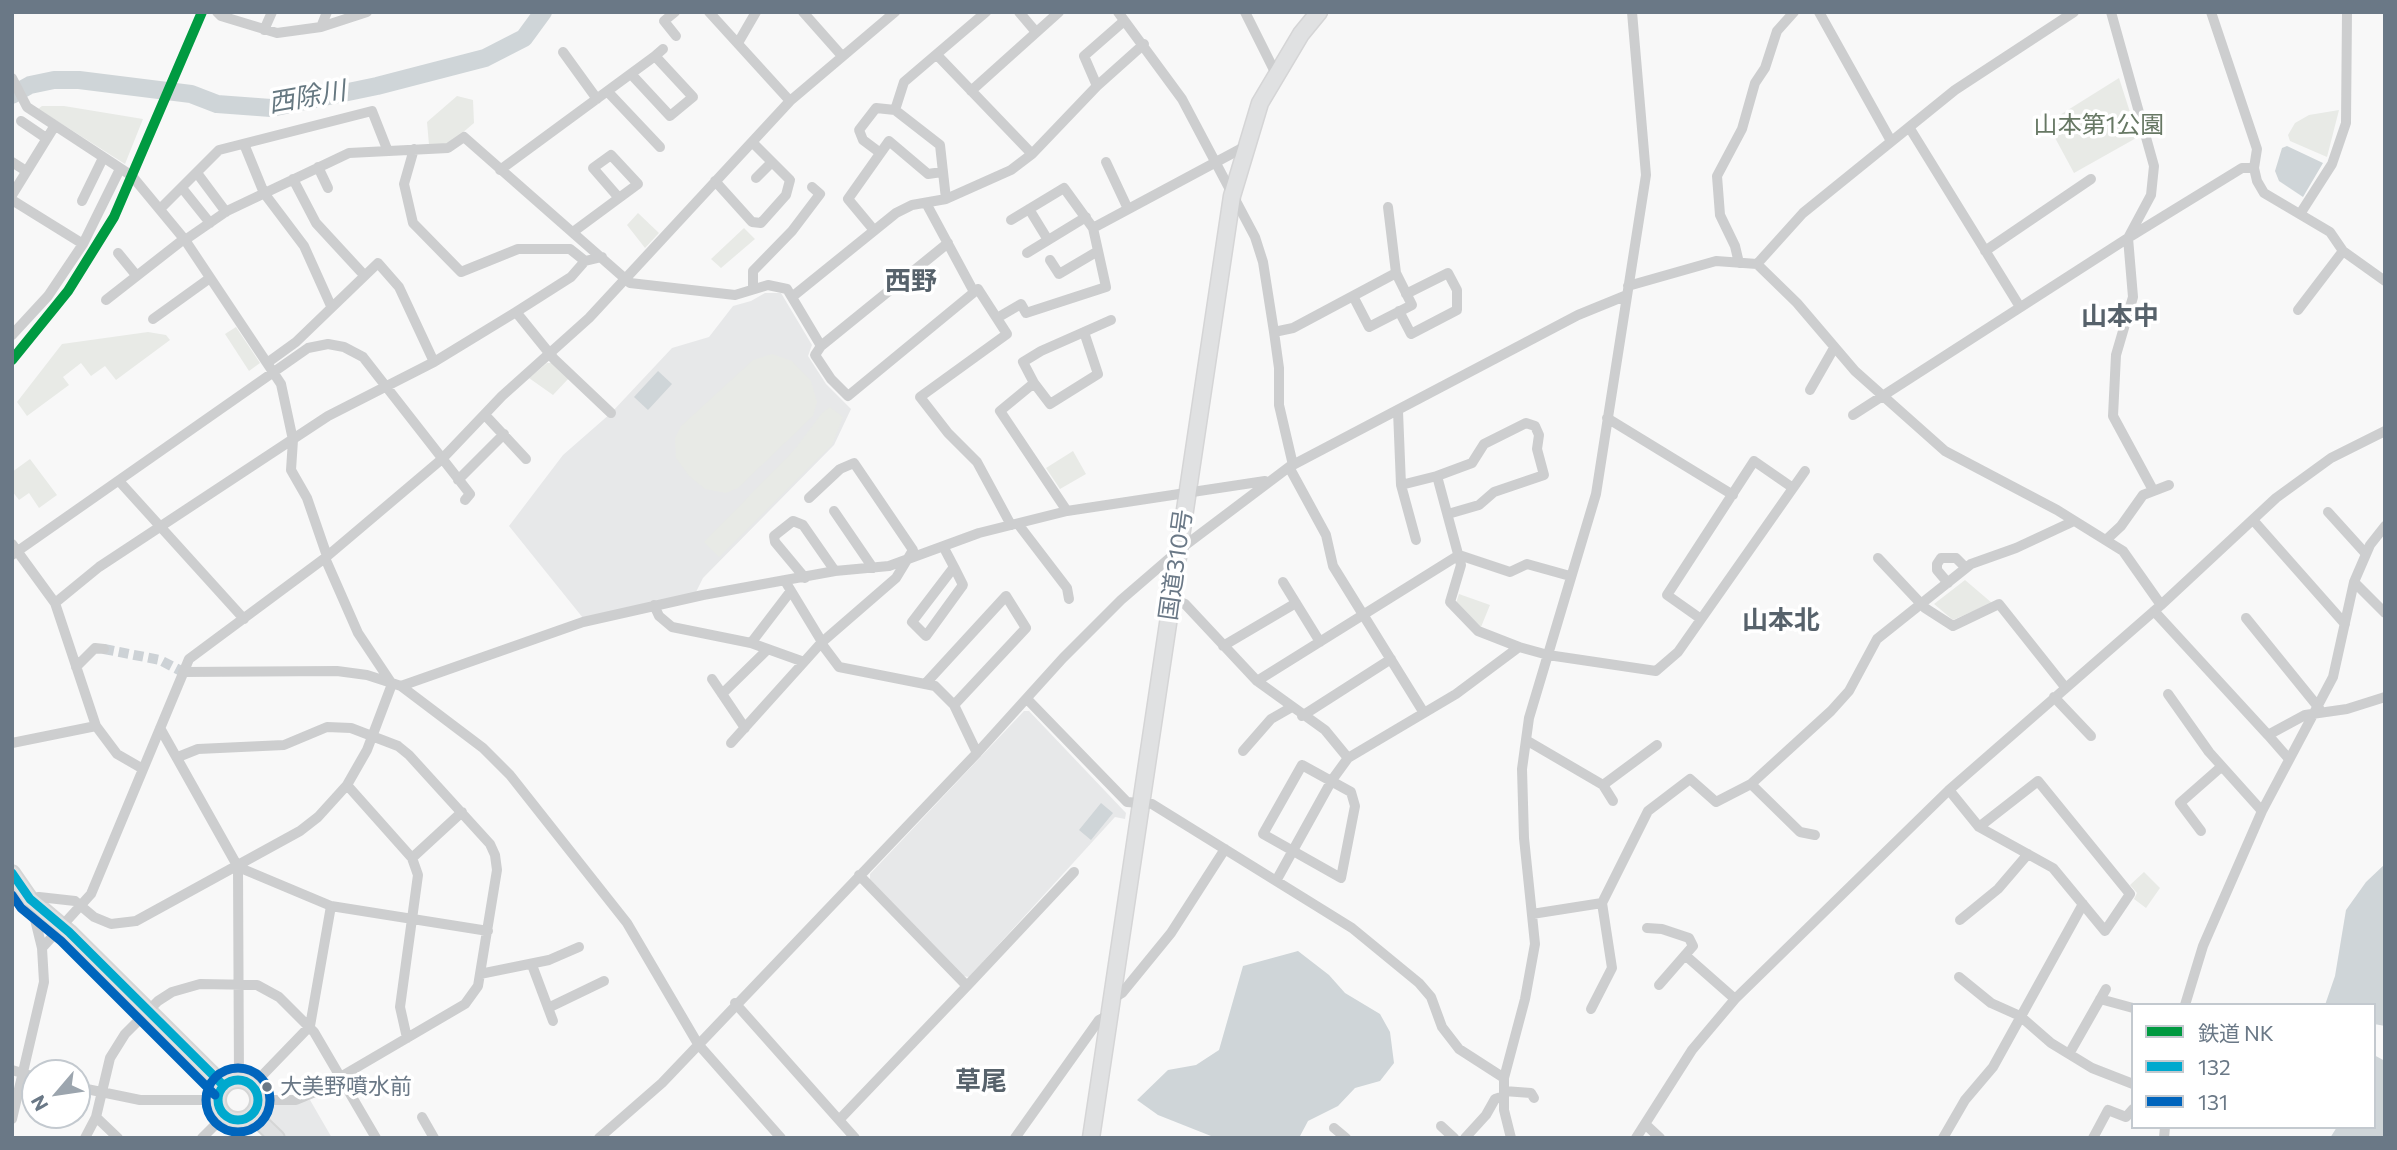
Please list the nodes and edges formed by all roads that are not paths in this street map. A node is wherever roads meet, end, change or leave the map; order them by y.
1 (217, 12) edge
2 (272, 12) edge
3 (327, 12) edge
4 (367, 12) edge
5 (675, 12) edge
6 (709, 12) edge
7 (756, 12) edge
8 (803, 12) edge
9 (895, 12) edge
10 (986, 12) edge
11 (1019, 12) edge
12 (1059, 12) edge
13 (1245, 12) edge
14 (1319, 12) edge
15 (1632, 12) edge
16 (1794, 12) edge
17 (1819, 12) edge
18 (2074, 12) edge
19 (2111, 12) edge
20 (2211, 12) edge
21 (2347, 12) edge
22 (882, 17) edge
23 (1121, 17) edge
24 (321, 27) junction
25 (264, 30) junction
26 (1036, 32) junction
27 (676, 36) dead end
28 (738, 43) junction
29 (1144, 44) junction
30 (563, 52) dead end
31 (937, 55) junction
32 (842, 56) junction
33 (631, 74) junction
34 (1276, 74) junction
35 (13, 81) edge
36 (1097, 86) junction
37 (971, 91) junction
38 (608, 92) junction
39 (597, 99) junction
40 (790, 101) junction
41 (895, 110) junction
42 (20, 121) dead end
43 (54, 127) junction
44 (1909, 127) junction
45 (46, 138) junction
46 (1891, 141) junction
47 (752, 142) junction
48 (244, 144) junction
49 (1246, 146) junction
50 (660, 147) dead end
51 (387, 149) junction
52 (414, 149) junction
53 (879, 152) junction
54 (1032, 153) junction
55 (103, 158) junction
56 (12, 162) edge
57 (772, 162) junction
58 (1106, 162) dead end
59 (1215, 163) junction
60 (318, 167) junction
61 (120, 169) junction
62 (2255, 169) junction
63 (500, 170) junction
64 (26, 171) junction
65 (942, 172) junction
66 (197, 173) junction
67 (756, 178) dead end
68 (2091, 178) dead end
69 (293, 179) junction
70 (715, 181) junction
71 (812, 187) dead end
72 (182, 188) junction
73 (328, 188) dead end
74 (264, 193) junction
75 (1232, 196) junction
76 (12, 197) edge
77 (619, 198) dead end
78 (946, 199) junction
79 (82, 201) dead end
80 (926, 203) junction
81 (1388, 207) dead end
82 (160, 209) junction
83 (1029, 209) junction
84 (1128, 209) junction
85 (226, 212) junction
86 (2300, 215) junction
87 (1086, 217) junction
88 (1011, 220) dead end
89 (210, 223) junction
90 (1093, 228) junction
91 (873, 229) junction
92 (573, 232) junction
93 (2128, 238) junction
94 (185, 240) junction
95 (1048, 240) junction
96 (948, 243) junction
97 (83, 244) junction
98 (1098, 251) junction
99 (1985, 251) junction
100 (2343, 251) junction
101 (118, 253) dead end
102 (1027, 253) dead end
103 (602, 257) junction
104 (1050, 260) dead end
105 (585, 261) junction
106 (1739, 263) junction
107 (1757, 264) junction
108 (1396, 273) junction
109 (136, 275) junction
110 (363, 275) junction
111 (625, 277) junction
112 (210, 278) junction
113 (2385, 281) edge
114 (753, 289) junction
115 (1627, 290) junction
116 (974, 292) junction
117 (1406, 294) junction
118 (1353, 296) junction
119 (792, 297) junction
120 (106, 300) dead end
121 (331, 306) junction
122 (2020, 307) junction
123 (2298, 310) dead end
124 (1399, 311) junction
125 (516, 312) junction
126 (997, 318) junction
127 (153, 319) dead end
128 (1111, 320) dead end
129 (1084, 332) junction
130 (1274, 332) junction
131 (13, 333) edge
132 (821, 346) junction
133 (1834, 348) junction
134 (549, 354) junction
135 (434, 362) junction
136 (270, 367) junction
137 (1034, 383) junction
138 (386, 386) junction
139 (1810, 390) dead end
140 (1883, 395) junction
141 (1398, 411) junction
142 (611, 414) dead end
143 (485, 415) junction
144 (1853, 415) dead end
145 (1607, 418) junction
146 (2385, 431) edge
147 (504, 434) junction
148 (293, 440) junction
149 (442, 459) junction
150 (526, 459) dead end
151 (1291, 466) junction
152 (1805, 471) dead end
153 (1437, 476) junction
154 (458, 480) junction
155 (119, 481) junction
156 (1267, 481) junction
157 (1401, 485) junction
158 (2169, 485) dead end
159 (1793, 488) junction
160 (2153, 490) junction
161 (1186, 495) junction
162 (1733, 495) junction
163 (809, 498) dead end
164 (465, 500) dead end
165 (834, 511) dead end
166 (1067, 511) junction
167 (2328, 512) dead end
168 (1448, 514) junction
169 (2253, 520) junction
170 (2074, 521) junction
171 (1015, 524) junction
172 (162, 526) junction
173 (2385, 526) edge
174 (1416, 540) dead end
175 (2106, 540) junction
176 (944, 548) junction
177 (14, 550) edge
178 (1179, 550) junction
179 (2366, 554) junction
180 (1459, 555) junction
181 (326, 557) junction
182 (1878, 558) dead end
183 (910, 560) junction
184 (954, 567) junction
185 (873, 568) junction
186 (1966, 568) junction
187 (835, 571) junction
188 (1570, 576) junction
189 (804, 578) junction
190 (785, 581) junction
191 (1283, 582) dead end
192 (2354, 582) junction
193 (1948, 583) junction
194 (790, 592) junction
195 (1172, 598) junction
196 (1069, 599) dead end
197 (55, 603) junction
198 (1296, 603) junction
199 (1922, 604) junction
200 (654, 605) junction
201 (2158, 608) junction
202 (2385, 613) edge
203 (1364, 615) junction
204 (2246, 618) dead end
205 (244, 619) junction
206 (1701, 619) junction
207 (2344, 624) junction
208 (1320, 642) junction
209 (751, 643) junction
210 (822, 643) junction
211 (1223, 646) junction
212 (1520, 647) junction
213 (104, 649) tunnel mouth
214 (768, 649) junction
215 (1548, 655) junction
216 (1391, 659) junction
217 (804, 662) junction
218 (76, 667) junction
219 (183, 672) junction
220 (712, 679) dead end
221 (1257, 681) junction
222 (926, 683) junction
223 (396, 685) junction
224 (2065, 687) junction
225 (722, 694) junction
226 (2168, 694) dead end
227 (2054, 697) junction
228 (2385, 697) edge
229 (1027, 698) junction
230 (954, 705) junction
231 (1292, 707) junction
232 (2318, 710) junction
233 (1424, 713) junction
234 (1302, 716) junction
235 (96, 726) junction
236 (160, 728) junction
237 (745, 728) junction
238 (2269, 735) junction
239 (373, 736) junction
240 (2091, 736) dead end
241 (1526, 740) junction
242 (12, 743) edge
243 (731, 743) dead end
244 (1657, 745) dead end
245 (1243, 751) dead end
246 (977, 753) junction
247 (178, 757) junction
248 (1348, 758) junction
249 (2289, 758) junction
250 (2221, 766) junction
251 (143, 769) junction
252 (1332, 780) junction
253 (1751, 784) junction
254 (347, 785) junction
255 (1603, 785) junction
256 (1949, 790) junction
257 (1613, 801) dead end
258 (1140, 803) junction
259 (2262, 811) junction
260 (461, 812) junction
261 (1979, 827) junction
262 (2201, 831) dead end
263 (1815, 835) dead end
264 (1225, 849) junction
265 (1294, 851) junction
266 (2028, 853) junction
267 (412, 858) junction
268 (238, 867) junction
269 (1074, 872) dead end
270 (12, 873) edge
271 (859, 875) junction
272 (1276, 881) junction
273 (30, 899) junction
274 (1602, 903) junction
275 (2083, 904) junction
276 (331, 906) junction
277 (82, 907) junction
278 (1532, 914) junction
279 (413, 919) junction
280 (1960, 920) dead end
281 (63, 927) junction
282 (1647, 928) dead end
283 (488, 931) junction
284 (579, 947) dead end
285 (42, 948) junction
286 (1685, 956) junction
287 (532, 965) junction
288 (480, 974) junction
289 (1959, 977) dead end
290 (604, 981) dead end
291 (238, 985) junction
292 (1660, 985) dead end
293 (968, 986) junction
294 (1735, 999) junction
295 (735, 1003) junction
296 (2186, 1003) edge
297 (548, 1007) junction
298 (1110, 1007) junction
299 (2131, 1007) edge
300 (1591, 1009) dead end
301 (148, 1011) junction
302 (2020, 1016) junction
303 (553, 1021) dead end
304 (310, 1026) junction
305 (407, 1038) junction
306 (698, 1044) junction
307 (2069, 1054) junction
308 (17, 1072) edge
309 (341, 1077) junction
310 (1504, 1077) junction
311 (2131, 1083) edge
312 (224, 1086) junction
313 (250, 1088) junction
314 (91, 1091) edge
315 (100, 1093) junction
316 (1504, 1093) junction
317 (1534, 1098) dead end
318 (219, 1100) junction
319 (2131, 1111) edge
320 (252, 1114) junction
321 (96, 1117) junction
322 (231, 1117) junction
323 (422, 1117) dead end
324 (12, 1119) edge
325 (839, 1120) junction
326 (1645, 1124) junction
327 (1441, 1126) dead end
328 (1334, 1128) dead end
329 (611, 1134) edge
330 (85, 1138) edge
331 (118, 1138) edge
332 (202, 1138) edge
333 (237, 1138) edge
334 (277, 1138) edge
335 (376, 1138) edge
336 (434, 1138) edge
337 (598, 1138) edge
338 (781, 1138) edge
339 (855, 1138) edge
340 (1015, 1138) edge
341 (1091, 1138) edge
342 (1346, 1138) edge
343 (1454, 1138) edge
344 (1465, 1138) edge
345 (1511, 1138) edge
346 (1636, 1138) edge
347 (1660, 1138) edge
348 (1943, 1138) edge
349 (2093, 1138) edge

1 - 25 street
2 - 25 street
3 - 24 street
4 - 24 street
5 - 27 street
6 - 28 street
7 - 28 street
8 - 32 street
9 - 22 street
10 - 31 street
11 - 26 street
12 - 26 street
13 - 34 street
14 - 34 highway, 国道310号
15 - 115 street
16 - 106 street
17 - 46 street
18 - 44 street
19 - 93 street
20 - 62 street
21 - 86 street
22 - 32 street
23 - 29 street
23 - 36 street
24 - 25 street
26 - 37 street
28 - 40 street
29 - 36 street
29 - 59 street
30 - 39 street
31 - 37 street
31 - 41 street
32 - 40 street
33 - 33 street
33 - 38 street
34 - 49 highway, 国道310号
35 - 43 street
36 - 54 street
37 - 54 street
38 - 39 street
38 - 50 street
39 - 63 street
40 - 47 street
41 - 53 street
41 - 65 street
42 - 45 street
43 - 45 street
43 - 55 street
44 - 46 street
44 - 99 street
45 - 64 street
46 - 107 street
47 - 57 street
47 - 70 street
48 - 51 street
48 - 66 street
48 - 74 street
49 - 59 street
49 - 75 highway, 国道310号
51 - 52 street
51 - 60 street
52 - 63 street
52 - 105 street
53 - 65 street
53 - 91 street
54 - 78 street
55 - 61 street
55 - 79 street
56 - 64 street
57 - 67 street
57 - 70 street
58 - 84 street
59 - 75 street
59 - 84 street
60 - 69 street
60 - 73 street
61 - 82 street
61 - 97 street
62 - 86 street
62 - 93 street
63 - 92 street
64 - 76 street
65 - 78 street
66 - 72 street
66 - 85 street
68 - 99 street
69 - 74 street
69 - 110 street
70 - 111 street
71 - 114 street
72 - 82 street
72 - 89 street
74 - 85 street
74 - 121 street
75 - 130 street
75 - 161 highway, 国道310号
76 - 97 street
77 - 92 street
78 - 80 street
80 - 91 street
80 - 96 street
81 - 108 street
82 - 94 street
83 - 87 street
83 - 88 street
83 - 95 street
84 - 90 street
85 - 89 street
86 - 100 street
87 - 90 street
87 - 95 street
89 - 94 street
90 - 98 street
91 - 119 street
92 - 103 street
93 - 122 street
93 - 160 street
94 - 109 street
94 - 112 street
95 - 102 street
96 - 116 street
96 - 132 street
97 - 131 street
98 - 104 street
98 - 126 street
99 - 122 street
100 - 113 street
100 - 123 street
101 - 109 street
103 - 105 street
103 - 111 street
105 - 125 street
106 - 107 street
106 - 115 street
107 - 133 street
108 - 117 street
108 - 118 street
109 - 120 street
110 - 121 street
110 - 135 street
111 - 114 street
111 - 134 street
112 - 127 street
112 - 136 street
114 - 119 street
115 - 141 street
115 - 145 street
116 - 126 street
116 - 132 street
117 - 124 street
117 - 124 street
118 - 124 street
118 - 130 street
119 - 132 street
121 - 136 street
122 - 140 street
125 - 134 street
125 - 135 street
126 - 171 street
128 - 129 street
129 - 137 street
129 - 137 street
130 - 151 street
133 - 139 street
133 - 140 street
134 - 142 street
134 - 143 street
135 - 138 street
136 - 138 street
136 - 148 street
136 - 155 street
137 - 166 street
138 - 148 street
138 - 149 street
140 - 144 street
140 - 170 street
141 - 151 street
141 - 157 street
143 - 147 street
143 - 149 street
145 - 162 street
145 - 188 street
146 - 169 street
147 - 150 street
147 - 154 street
148 - 172 street
148 - 181 street
149 - 154 street
149 - 181 street
151 - 156 street
151 - 203 street
152 - 159 street
153 - 157 street
153 - 168 street
153 - 168 street
154 - 164 street
155 - 172 street
155 - 177 street
156 - 161 street
156 - 178 street
157 - 174 street
158 - 160 street
159 - 162 street
159 - 206 street
160 - 175 street
161 - 166 street
161 - 178 highway, 国道310号
162 - 206 street
163 - 183 street
165 - 185 street
166 - 171 street
167 - 179 street
168 - 180 street
169 - 201 street
169 - 207 street
170 - 175 street
170 - 186 street
171 - 176 street
171 - 196 street
172 - 197 street
172 - 205 street
173 - 179 street
175 - 201 street
176 - 183 street
176 - 184 street
177 - 197 street
178 - 195 highway, 国道310号
178 - 229 street
179 - 192 street
180 - 188 street
180 - 203 street
180 - 212 street
181 - 205 street
181 - 223 street
182 - 199 street
183 - 185 street
183 - 210 street
184 - 184 street
185 - 187 street
186 - 193 street
186 - 193 street
187 - 189 street
187 - 189 street
188 - 215 street
189 - 190 street
190 - 194 street
190 - 200 street
191 - 198 street
192 - 202 street
192 - 207 street
193 - 199 street
194 - 209 street
194 - 210 street
195 - 211 street
195 - 258 highway, 国道310号
197 - 218 street
198 - 208 street
198 - 211 street
199 - 224 street
199 - 253 street
200 - 209 street
200 - 223 street
201 - 224 street
201 - 238 street
203 - 208 street
203 - 216 street
204 - 232 street
205 - 219 street
206 - 215 street
207 - 232 street
208 - 221 street
209 - 214 street
210 - 217 street
210 - 222 street
211 - 221 street
212 - 215 street
212 - 233 street
213 - 218 street
214 - 217 street
214 - 225 street
215 - 241 street
216 - 233 street
216 - 234 street
217 - 237 street
218 - 235 street
219 - 223 street
219 - 236 street
220 - 225 street
221 - 231 street
222 - 230 street
222 - 230 street
223 - 239 street
223 - 306 street
224 - 227 street
225 - 237 street
226 - 250 street
227 - 240 street
227 - 256 street
228 - 232 street
229 - 246 street
229 - 258 street
230 - 246 street
231 - 234 street
231 - 245 street
232 - 238 street
232 - 249 street
233 - 248 street
234 - 248 street
235 - 242 street
235 - 251 street
236 - 247 street
236 - 251 street
237 - 243 street
238 - 249 street
239 - 247 street
239 - 254 street
239 - 260 street
241 - 255 street
241 - 278 street
244 - 255 street
246 - 271 street
247 - 268 street
248 - 252 street
249 - 259 street
250 - 259 street
250 - 262 street
251 - 277 street
252 - 265 street
252 - 265 street
252 - 265 street
253 - 263 street
253 - 274 street
254 - 267 street
254 - 268 street
255 - 257 street
256 - 261 street
256 - 294 street
258 - 264 street
258 - 298 highway, 国道310号
259 - 296 street
260 - 267 street
260 - 283 street
261 - 266 street
261 - 275 street
264 - 272 street
264 - 298 street
265 - 272 street
266 - 275 street
266 - 280 street
267 - 279 street
268 - 276 street
268 - 277 street
268 - 291 street
269 - 293 street
270 - 273 main road
271 - 293 street
271 - 295 street
272 - 310 street
273 - 277 street
273 - 281 main road
273 - 285 street
274 - 278 street
274 - 300 street
275 - 302 street
276 - 279 street
276 - 304 street
277 - 281 street
278 - 310 street
279 - 283 street
279 - 305 street
281 - 285 street
281 - 301 main road
282 - 286 street
283 - 288 street
284 - 287 street
285 - 308 street
286 - 292 street
286 - 294 street
287 - 288 street
287 - 297 street
288 - 305 street
289 - 302 street
290 - 297 street
291 - 301 street
291 - 304 street
291 - 313 street
293 - 325 street
294 - 326 street
295 - 306 street
295 - 325 street
297 - 303 street
298 - 340 street
298 - 341 highway, 国道310号
299 - 307 street
301 - 312 main road
301 - 315 street
302 - 307 street
302 - 348 street
304 - 309 street
304 - 313 street
305 - 309 street
306 - 329 street
306 - 338 street
307 - 311 street
308 - 324 street
309 - 313 street
309 - 335 street
310 - 316 street
312 - 313 main road
312 - 318 main road
313 - 320 main road
314 - 315 street
315 - 318 street
315 - 321 street
316 - 317 street
316 - 344 street
316 - 345 street
318 - 322 main road
319 - 349 street
320 - 322 main road
320 - 334 main road
321 - 330 street
321 - 331 street
322 - 332 street
322 - 333 street
323 - 336 street
325 - 339 street
326 - 346 street
326 - 347 street
327 - 343 street
328 - 342 street
329 - 337 street

